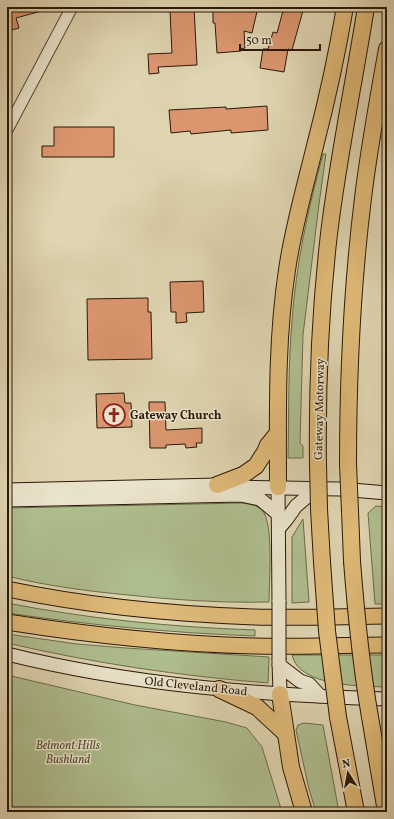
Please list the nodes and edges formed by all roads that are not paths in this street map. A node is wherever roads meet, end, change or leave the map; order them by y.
1 (72, 7) edge
2 (345, 7) edge
3 (366, 7) edge
4 (387, 49) edge
5 (7, 130) edge
6 (278, 433) junction
7 (217, 486) junction
8 (278, 488) junction
9 (316, 489) junction
10 (7, 490) edge
11 (387, 493) edge
12 (7, 500) edge
13 (278, 514) junction
14 (279, 528) junction
15 (7, 590) edge
16 (387, 616) edge
17 (7, 622) edge
18 (387, 645) edge
19 (7, 654) edge
20 (279, 662) junction
21 (219, 689) junction
22 (280, 694) junction
23 (320, 696) junction
24 (387, 698) edge
25 (285, 733) junction
26 (304, 812) edge
27 (356, 812) edge
28 (386, 812) edge

1 - 5 street
2 - 6 highway
3 - 27 highway, Gateway Motorway, bridge
4 - 28 highway, bridge
6 - 7 highway
6 - 8 highway
7 - 8 main road
7 - 10 main road
8 - 9 main road
8 - 13 main road
9 - 11 main road
9 - 14 main road
12 - 13 main road
13 - 14 main road
14 - 20 main road, bridge
15 - 16 highway
17 - 18 highway
19 - 21 main road, Old Cleveland Road
20 - 22 main road
20 - 23 main road
21 - 22 main road, Old Cleveland Road
21 - 25 highway
22 - 23 main road, Old Cleveland Road
22 - 25 highway
23 - 24 main road, Old Cleveland Road
25 - 26 highway

